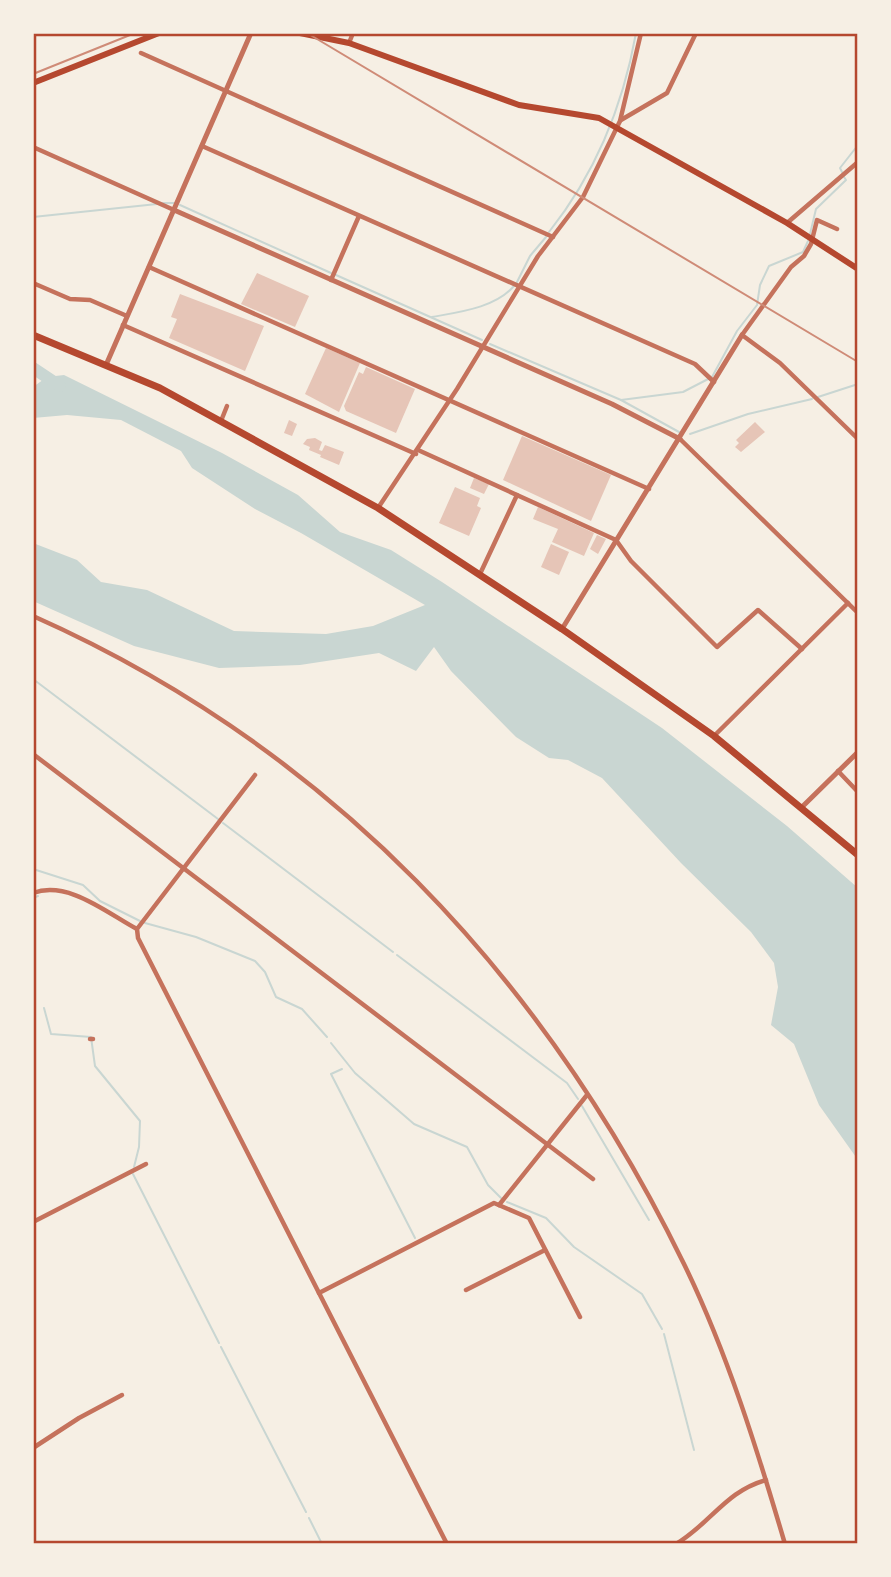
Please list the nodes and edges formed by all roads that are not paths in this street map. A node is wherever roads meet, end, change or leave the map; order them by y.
1 (159, 33) edge
2 (251, 33) edge
3 (300, 33) edge
4 (353, 33) edge
5 (641, 33) edge
6 (696, 33) edge
7 (349, 43) junction
8 (141, 53) dead end
9 (33, 83) edge
10 (227, 90) junction
11 (616, 124) junction
12 (202, 146) junction
13 (33, 147) edge
14 (858, 162) edge
15 (174, 209) junction
16 (359, 216) junction
17 (787, 223) junction
18 (837, 229) dead end
19 (552, 236) junction
20 (812, 240) junction
21 (149, 267) junction
22 (858, 269) edge
23 (332, 279) junction
24 (33, 284) edge
25 (516, 284) junction
26 (127, 316) junction
27 (123, 325) junction
28 (33, 335) edge
29 (741, 335) junction
30 (482, 348) junction
31 (106, 365) junction
32 (712, 380) junction
33 (450, 401) junction
34 (226, 406) dead end
35 (221, 421) junction
36 (680, 439) junction
37 (858, 439) edge
38 (417, 452) junction
39 (649, 489) junction
40 (517, 495) junction
41 (378, 508) junction
42 (616, 540) junction
43 (480, 573) junction
44 (848, 603) junction
45 (858, 614) edge
46 (33, 616) edge
47 (562, 629) junction
48 (802, 649) junction
49 (714, 736) junction
50 (858, 752) edge
51 (33, 754) edge
52 (838, 771) junction
53 (255, 775) dead end
54 (858, 792) edge
55 (802, 807) junction
56 (858, 855) edge
57 (184, 869) junction
58 (33, 893) edge
59 (140, 925) junction
60 (587, 1095) junction
61 (547, 1145) junction
62 (146, 1164) dead end
63 (593, 1179) dead end
64 (499, 1205) junction
65 (33, 1222) edge
66 (545, 1250) junction
67 (466, 1290) dead end
68 (319, 1293) junction
69 (580, 1317) dead end
70 (122, 1395) dead end
71 (33, 1448) edge
72 (766, 1480) junction
73 (447, 1544) edge
74 (676, 1544) edge
75 (785, 1544) edge

1 - 9 main road
2 - 10 street
3 - 7 main road
4 - 7 street
5 - 11 street
6 - 11 street
7 - 11 main road
8 - 10 street
10 - 12 street
10 - 19 street
11 - 17 main road
11 - 19 street
12 - 15 street
12 - 16 street
13 - 15 street
14 - 17 street
15 - 21 street
15 - 23 street
16 - 23 street
16 - 25 street
17 - 20 main road
18 - 20 street
19 - 25 street
20 - 22 main road
20 - 29 street
21 - 26 street
21 - 33 street
23 - 30 street
24 - 26 street
25 - 30 street
25 - 32 street
26 - 27 street
27 - 31 street
27 - 38 street
28 - 31 highway
29 - 32 street
29 - 37 street
30 - 33 street
30 - 36 street
31 - 35 highway
32 - 36 street
33 - 38 street
33 - 39 street
34 - 35 street
35 - 41 highway
36 - 39 street
36 - 44 street
38 - 40 street
38 - 41 street
39 - 42 street
40 - 42 street
40 - 43 street
41 - 43 highway
42 - 47 street
42 - 48 street
43 - 47 highway
44 - 45 street
44 - 48 street
46 - 60 street
47 - 49 highway
48 - 49 street
49 - 55 highway
50 - 52 street
51 - 57 street
52 - 54 street
52 - 55 street
53 - 57 street
55 - 56 highway
57 - 59 street
57 - 61 street
58 - 59 street
59 - 68 street
60 - 61 street
60 - 72 street
61 - 63 street
61 - 64 street
62 - 65 street
64 - 66 street
64 - 68 street
66 - 67 street
66 - 69 street
68 - 73 street
70 - 71 street
72 - 74 street
72 - 75 street

